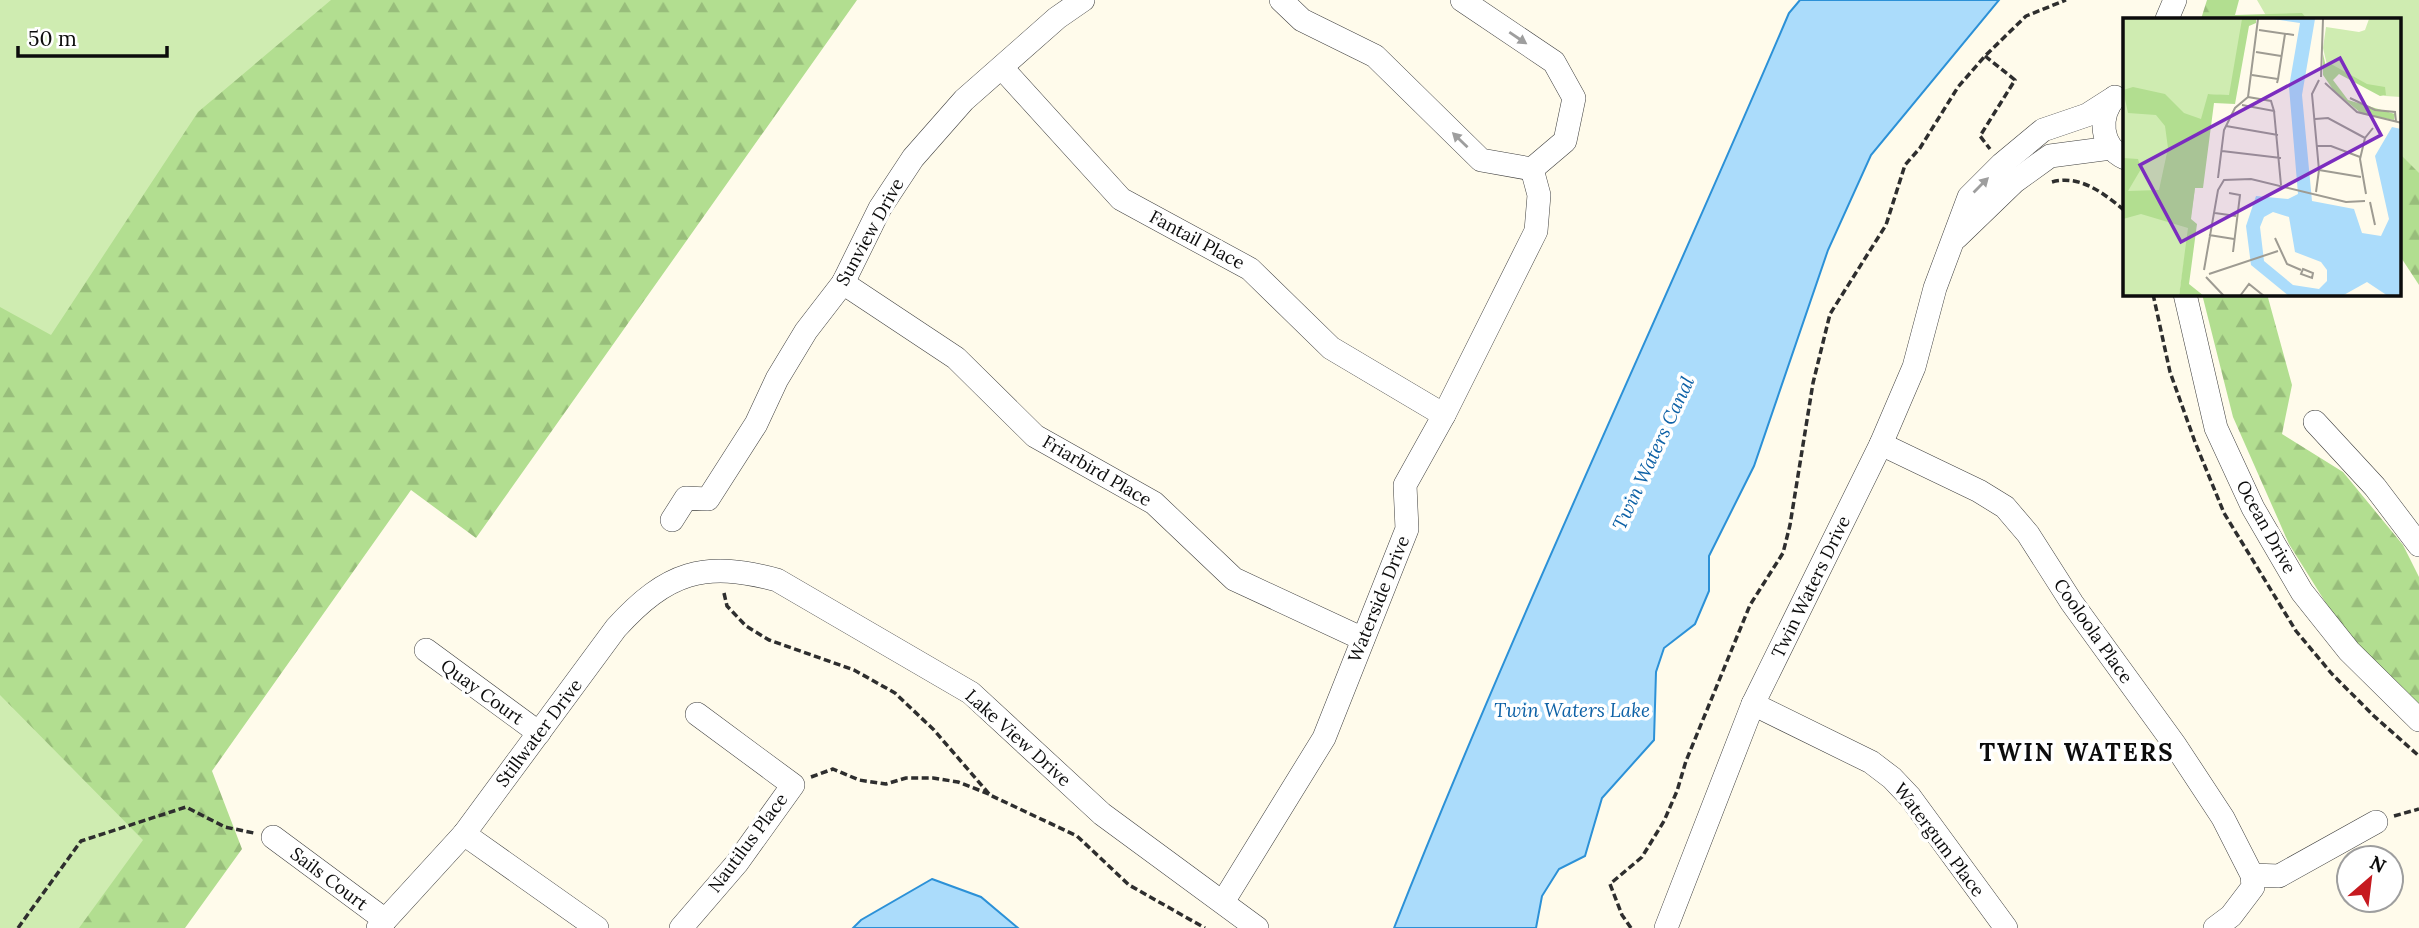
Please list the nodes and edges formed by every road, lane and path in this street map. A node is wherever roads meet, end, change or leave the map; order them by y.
1 (1083, 0) edge
2 (1281, 0) edge
3 (1462, 0) edge
4 (2066, 0) edge
5 (2175, 0) edge
6 (2167, 18) edge
7 (1002, 68) junction
8 (2119, 94) edge
9 (2118, 153) edge
10 (1532, 169) junction
11 (1950, 244) junction
12 (843, 283) junction
13 (2185, 296) edge
14 (1444, 415) junction
15 (2315, 422) dead end
16 (1881, 444) junction
17 (672, 520) dead end
18 (2419, 545) edge
19 (720, 569) junction
20 (1363, 639) junction
21 (426, 650) dead end
22 (1753, 704) junction
23 (697, 714) dead end
24 (2419, 720) edge
25 (539, 733) junction
26 (793, 785) junction
27 (990, 794) junction
28 (2376, 822) dead end
29 (464, 834) junction
30 (273, 837) joint
31 (2252, 875) junction
32 (1223, 902) junction
33 (381, 924) edge
34 (18, 928) edge
35 (597, 928) edge
36 (681, 928) edge
37 (1205, 928) edge
38 (1257, 928) edge
39 (1631, 928) edge
40 (1666, 928) edge
41 (2006, 928) edge
42 (2215, 928) edge

1 - 7 street, Sunview Drive
10 -> 2 street
3 -> 10 street
4 - 39 path
5 - 6 street
7 - 12 street, Sunview Drive
7 - 14 street, Fantail Place
8 - 9 street
11 -> 8 street, Twin Waters Drive
9 - 11 street, Twin Waters Drive
10 - 14 street, Waterside Drive
11 - 16 street, Twin Waters Drive
12 - 17 street, Sunview Drive
12 - 20 street, Friarbird Place
13 - 24 street, Ocean Drive
14 - 20 street, Waterside Drive
15 - 18 street
16 - 22 street, Twin Waters Drive
16 - 31 street, Cooloola Place
19 - 25 street, Stillwater Drive
19 - 27 path
19 - 32 street, Lake View Drive
20 - 32 street, Waterside Drive
21 - 25 street, Quay Court
22 - 40 street, Twin Waters Drive
22 - 41 street, Watergum Place
23 - 26 street, Nautilus Place
25 - 29 street, Stillwater Drive
26 - 27 path
26 - 36 street, Nautilus Place
27 - 37 path
28 - 31 street
29 - 33 street, Stillwater Drive
29 - 35 street
30 - 33 street, Sails Court
30 - 34 path
31 - 42 street
32 - 38 street, Lake View Drive

